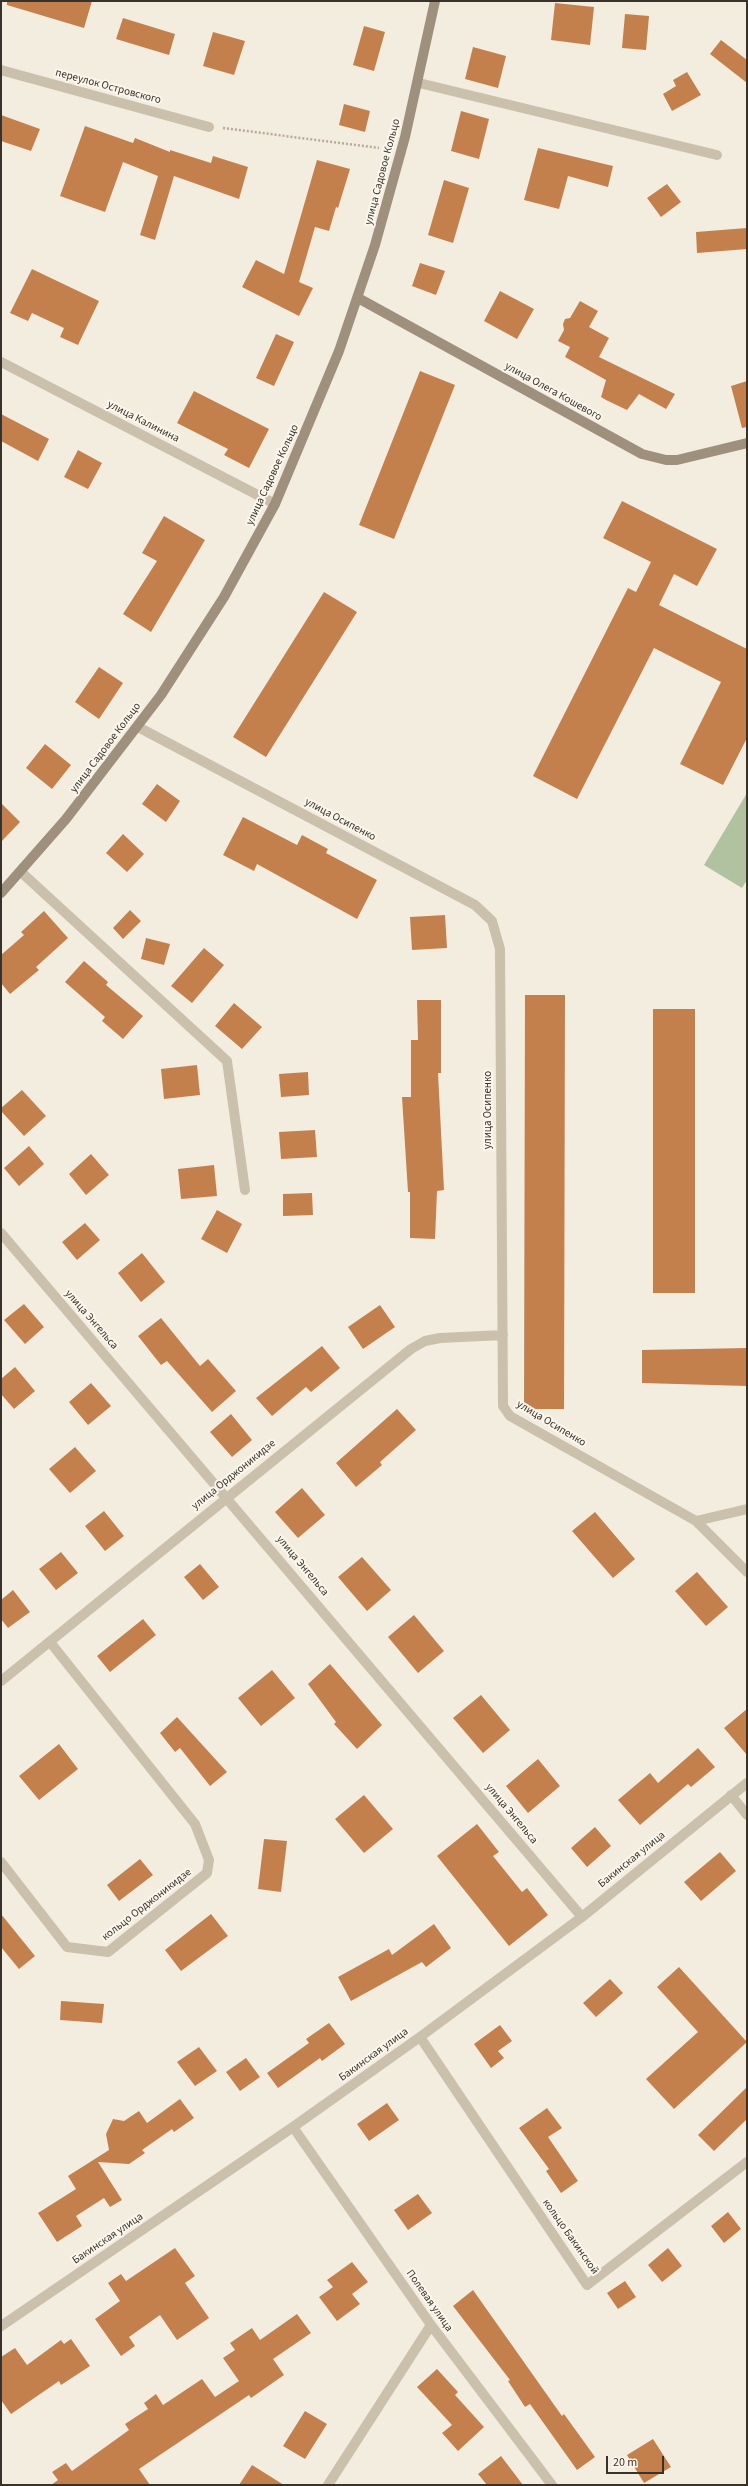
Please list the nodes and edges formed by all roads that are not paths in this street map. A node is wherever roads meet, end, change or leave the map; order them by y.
1 (435, 1) edge
2 (1, 70) edge
3 (418, 83) junction
4 (209, 127) road end
5 (716, 155) dead end
6 (358, 298) junction
7 (1, 362) edge
8 (747, 443) edge
9 (275, 504) junction
10 (138, 727) junction
11 (21, 872) junction
12 (1, 893) edge
13 (245, 1190) dead end
14 (1, 1233) edge
15 (503, 1335) junction
16 (227, 1496) junction
17 (747, 1509) edge
18 (696, 1521) junction
19 (747, 1572) edge
20 (50, 1642) junction
21 (1, 1681) edge
22 (747, 1783) edge
23 (731, 1796) junction
24 (747, 1815) edge
25 (1, 1862) edge
26 (582, 1917) junction
27 (420, 2037) junction
28 (294, 2127) junction
29 (747, 2162) edge
30 (431, 2325) junction
31 (1, 2326) edge
32 (328, 2485) edge
33 (552, 2485) edge

1 - 3 main road, улица Садовое Кольцо
2 - 4 street, переулок Островского
3 - 5 street
3 - 6 main road, улица Садовое Кольцо
6 - 8 main road, улица Олега Кошевого
6 - 9 main road, улица Садовое Кольцо
7 - 9 street, улица Калинина
9 - 10 main road, улица Садовое Кольцо
10 - 11 main road, улица Садовое Кольцо
10 - 15 street, улица Осипенко
11 - 12 main road, улица Садовое Кольцо
11 - 13 street
14 - 16 street, улица Энгельса
15 - 16 street, улица Орджоникидзе
15 - 18 street, улица Осипенко
16 - 20 street, улица Орджоникидзе
16 - 26 street, улица Энгельса
17 - 18 street
18 - 19 street, улица Осипенко
20 - 21 street, улица Орджоникидзе
20 - 25 street, кольцо Орджоникидзе
22 - 23 street, Бакинская улица
23 - 24 street
23 - 26 street, Бакинская улица
26 - 27 street, Бакинская улица
27 - 28 street, Бакинская улица
27 - 29 street, кольцо Бакинской
28 - 30 street, Полевая улица
28 - 31 street, Бакинская улица
30 - 32 street
30 - 33 street, Полевая улица

